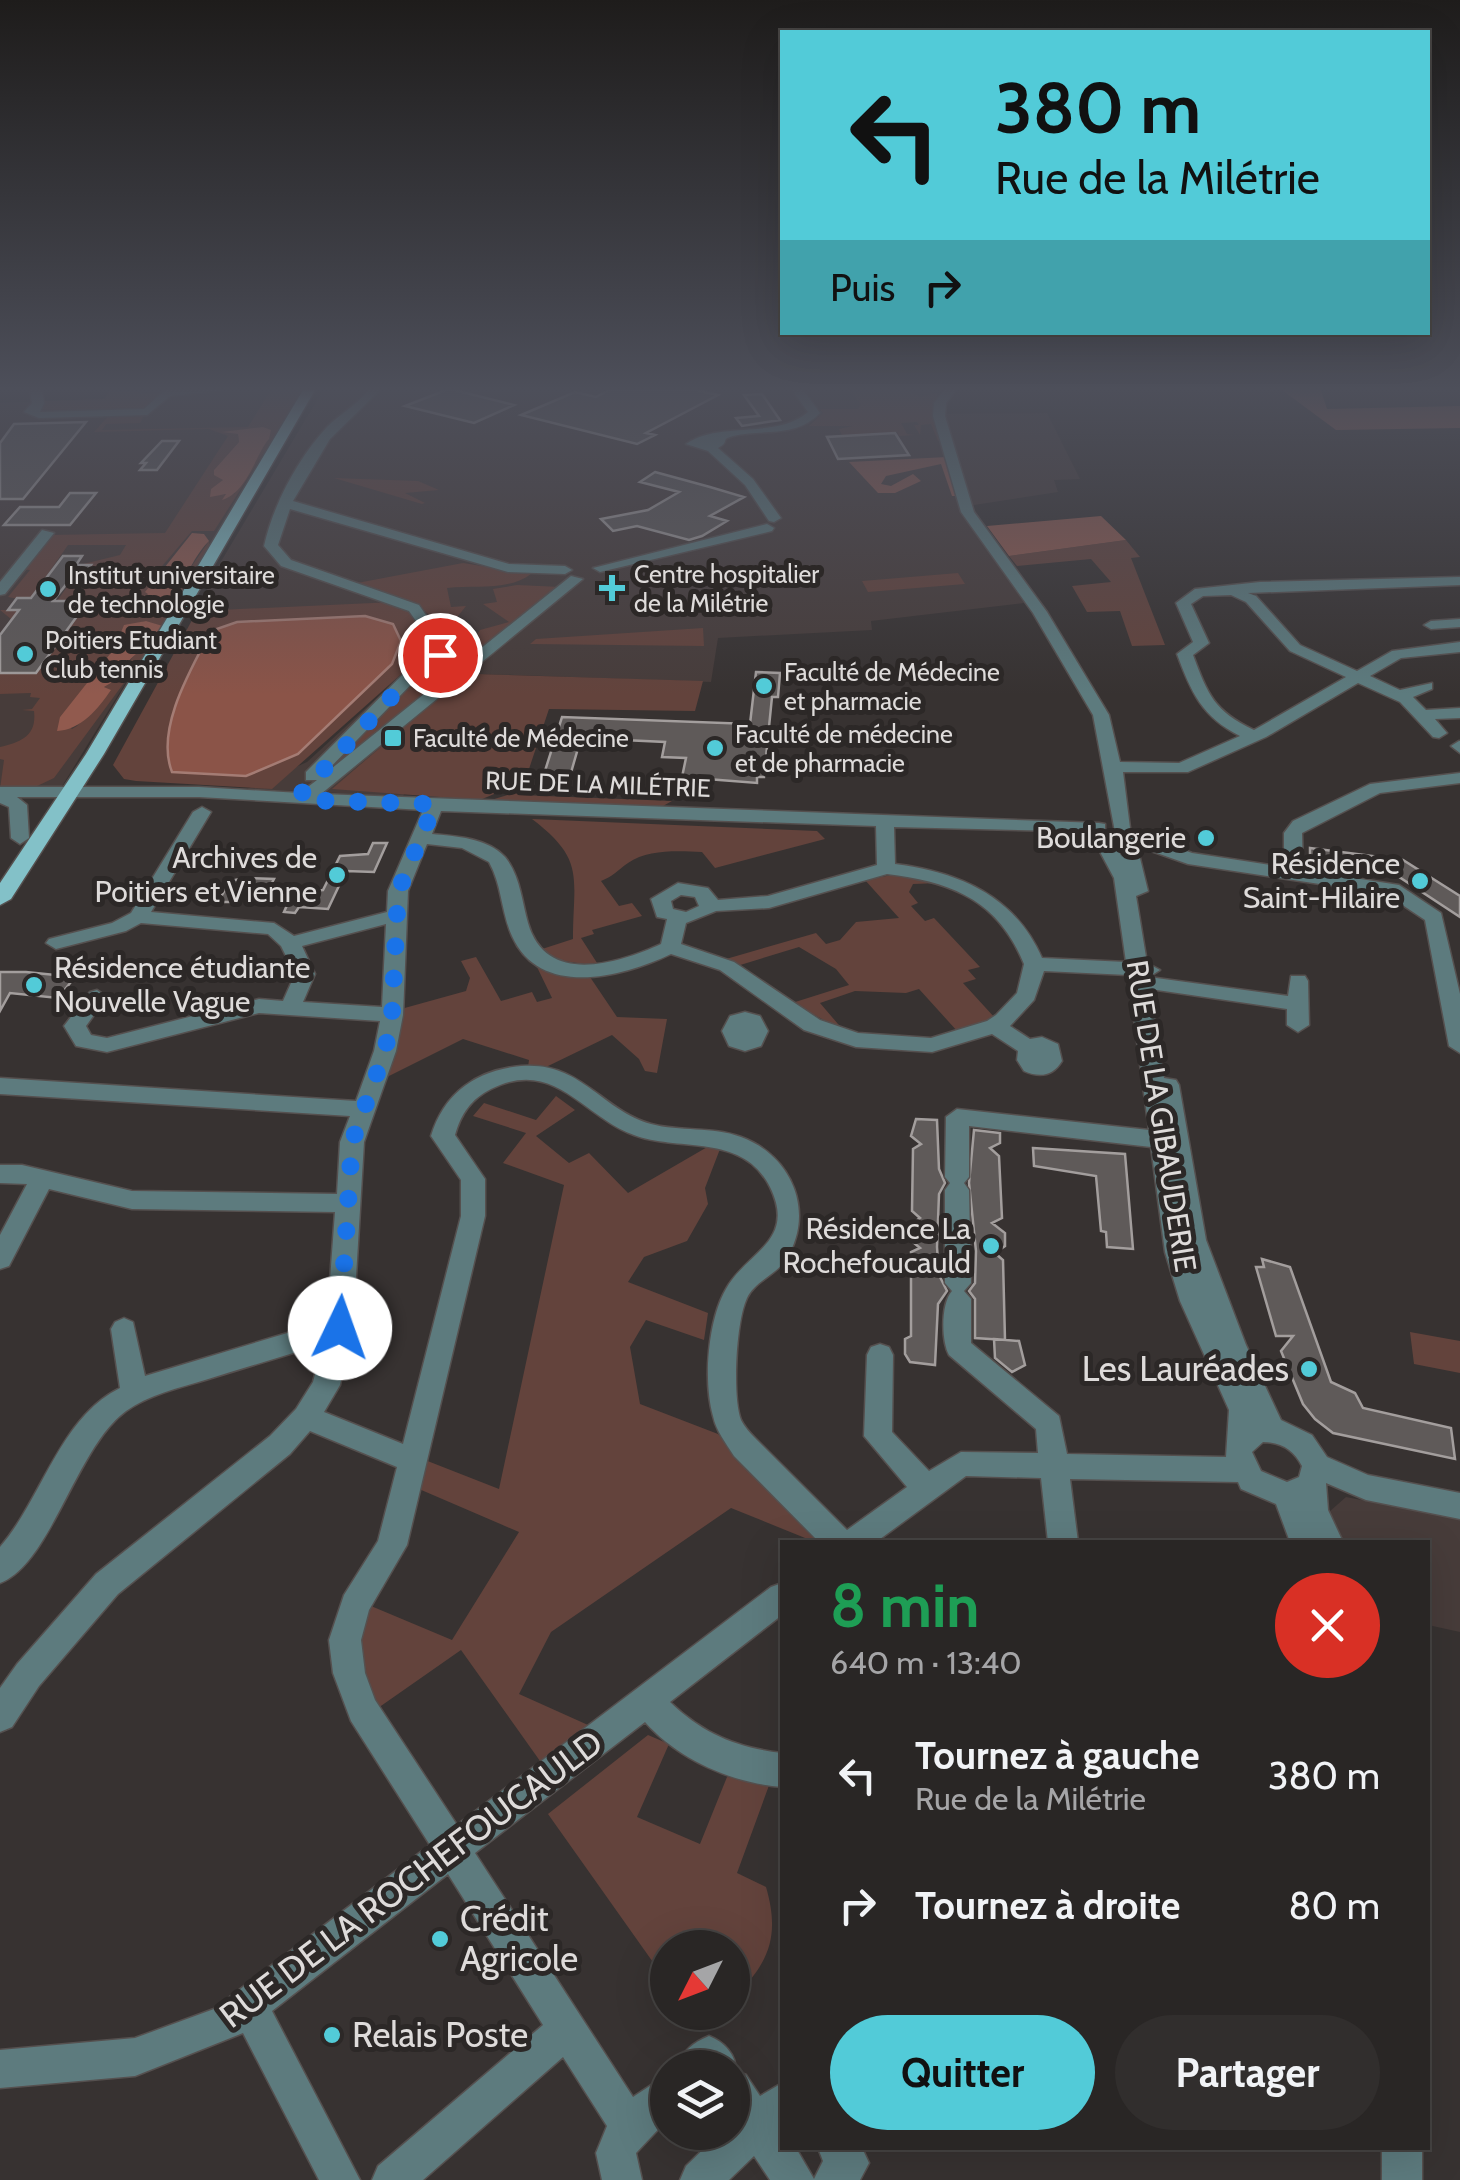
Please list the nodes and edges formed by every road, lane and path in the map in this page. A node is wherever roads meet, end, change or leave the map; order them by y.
1 (248, 492) edge
2 (297, 492) edge
3 (754, 492) edge
4 (961, 492) edge
5 (289, 506) junction
6 (46, 533) dead end
7 (571, 574) junction
8 (1460, 581) edge
9 (1233, 591) junction
10 (0, 592) edge
11 (1460, 623) edge
12 (1431, 625) dead end
13 (167, 627) junction
14 (432, 634) junction
15 (1460, 647) edge
16 (461, 662) junction
17 (424, 664) junction
18 (1355, 677) junction
19 (1426, 686) dead end
20 (1400, 696) junction
21 (1460, 713) edge
22 (1422, 715) junction
23 (1439, 733) dead end
24 (1254, 736) junction
25 (338, 750) junction
26 (94, 754) junction
27 (1113, 767) junction
28 (1460, 778) edge
29 (165, 791) junction
30 (59, 794) junction
31 (0, 795) edge
32 (280, 798) junction
33 (302, 800) junction
34 (207, 802) junction
35 (435, 804) junction
36 (885, 820) junction
37 (20, 838) junction
38 (420, 838) junction
39 (1114, 838) junction
40 (886, 868) junction
41 (0, 870) edge
42 (1294, 874) junction
43 (1042, 895) dead end
44 (0, 899) edge
45 (709, 906) junction
46 (1001, 909) junction
47 (396, 916) junction
48 (138, 917) junction
49 (677, 918) junction
50 (56, 943) dead end
51 (290, 943) junction
52 (670, 946) junction
53 (1034, 964) junction
54 (1146, 974) junction
55 (97, 997) dead end
56 (1298, 1003) dead end
57 (290, 1008) junction
58 (785, 1008) junction
59 (392, 1015) junction
60 (757, 1025) dead end
61 (995, 1026) junction
62 (1460, 1046) edge
63 (1028, 1048) dead end
64 (0, 1086) edge
65 (361, 1109) junction
66 (1168, 1141) junction
67 (0, 1174) edge
68 (42, 1178) junction
69 (348, 1203) junction
70 (0, 1260) edge
71 (340, 1328) junction
72 (124, 1329) dead end
73 (880, 1355) dead end
74 (134, 1392) junction
75 (306, 1417) junction
76 (1258, 1434) junction
77 (413, 1461) junction
78 (1053, 1464) junction
79 (1243, 1470) junction
80 (1305, 1482) junction
81 (926, 1486) junction
82 (1460, 1506) edge
83 (837, 1540) edge
84 (855, 1540) edge
85 (1064, 1540) edge
86 (1305, 1540) edge
87 (1327, 1540) edge
88 (0, 1569) edge
89 (780, 1598) edge
90 (648, 1701) junction
91 (0, 1716) edge
92 (780, 1770) edge
93 (454, 1850) junction
94 (250, 2007) junction
95 (567, 2030) junction
96 (0, 2069) edge
97 (650, 2109) edge
98 (770, 2114) edge
99 (630, 2126) junction
100 (780, 2142) edge
101 (783, 2150) edge
102 (839, 2150) edge
103 (1386, 2150) edge
104 (1402, 2150) edge
105 (340, 2180) edge
106 (392, 2180) edge
107 (622, 2180) edge
108 (700, 2180) edge
109 (794, 2180) edge
110 (833, 2180) edge
111 (1387, 2180) edge
112 (1402, 2180) edge

1 - 13 main road
2 - 5 street
3 - 7 street
4 - 27 street, RUE DE LA GIBAUDERIE
5 - 7 street
5 - 14 street
6 - 10 street
7 - 16 street
8 - 9 street
9 - 18 street
9 - 24 street
11 - 12 street
13 - 26 main road
13 - 30 main road
14 - 16 street
14 - 17 street
15 - 18 street
16 - 17 street
16 - 17 street
16 - 33 street
17 - 25 street
18 - 20 street
18 - 24 street
19 - 20 street
20 - 22 street
21 - 22 street
22 - 23 street
24 - 27 street
25 - 32 street
25 - 33 street
26 - 29 street
26 - 30 main road
27 - 39 street, RUE DE LA GIBAUDERIE
28 - 42 street
29 - 30 street, RUE DE LA MILÉTRIE
29 - 34 street, RUE DE LA MILÉTRIE
30 - 31 street
30 - 34 street, RUE DE LA MILÉTRIE
30 - 37 main road
30 - 44 main road
31 - 37 street
32 - 33 street, RUE DE LA MILÉTRIE
32 - 34 street, RUE DE LA MILÉTRIE
33 - 35 street, RUE DE LA MILÉTRIE
34 - 48 street
35 - 36 street, RUE DE LA MILÉTRIE
35 - 38 street
36 - 39 street, RUE DE LA MILÉTRIE
36 - 40 street
37 - 41 main road
38 - 47 street
38 - 52 street
39 - 42 street, RUE DE LA MILÉTRIE
39 - 54 street, RUE DE LA GIBAUDERIE
40 - 45 street
40 - 46 street
42 - 62 street, RUE DE LA MILÉTRIE
43 - 46 street
45 - 49 street
45 - 49 street
46 - 53 street
47 - 51 street
47 - 59 street
48 - 50 street
48 - 51 street
49 - 52 street
51 - 57 street
52 - 58 street
53 - 54 street
53 - 61 street
54 - 56 street
54 - 66 street, RUE DE LA GIBAUDERIE
55 - 57 street
57 - 59 street
58 - 60 street
58 - 61 street
59 - 65 street
61 - 63 street
64 - 65 street
65 - 69 street
66 - 76 street, RUE DE LA GIBAUDERIE
66 - 78 street
67 - 68 street
68 - 69 street
68 - 70 street
69 - 71 street
71 - 74 street
71 - 75 street
72 - 74 street
73 - 81 street
74 - 88 street
75 - 77 street
75 - 91 street
76 - 79 street
76 - 80 street
77 - 83 street
77 - 93 street
78 - 79 street
78 - 81 street
78 - 85 street
79 - 80 street
80 - 82 street
80 - 86 street
80 - 87 street
81 - 84 street
89 - 90 street, RUE DE LA ROCHEFOUCAULD
90 - 92 street
90 - 93 street, RUE DE LA ROCHEFOUCAULD
93 - 94 street, RUE DE LA ROCHEFOUCAULD
93 - 95 street
94 - 96 street, RUE DE LA ROCHEFOUCAULD
94 - 105 street
95 - 99 street
95 - 106 street
97 - 99 street
98 - 100 street
98 - 108 street
99 - 107 street
101 - 109 street
102 - 110 street
103 - 111 street
104 - 112 street

